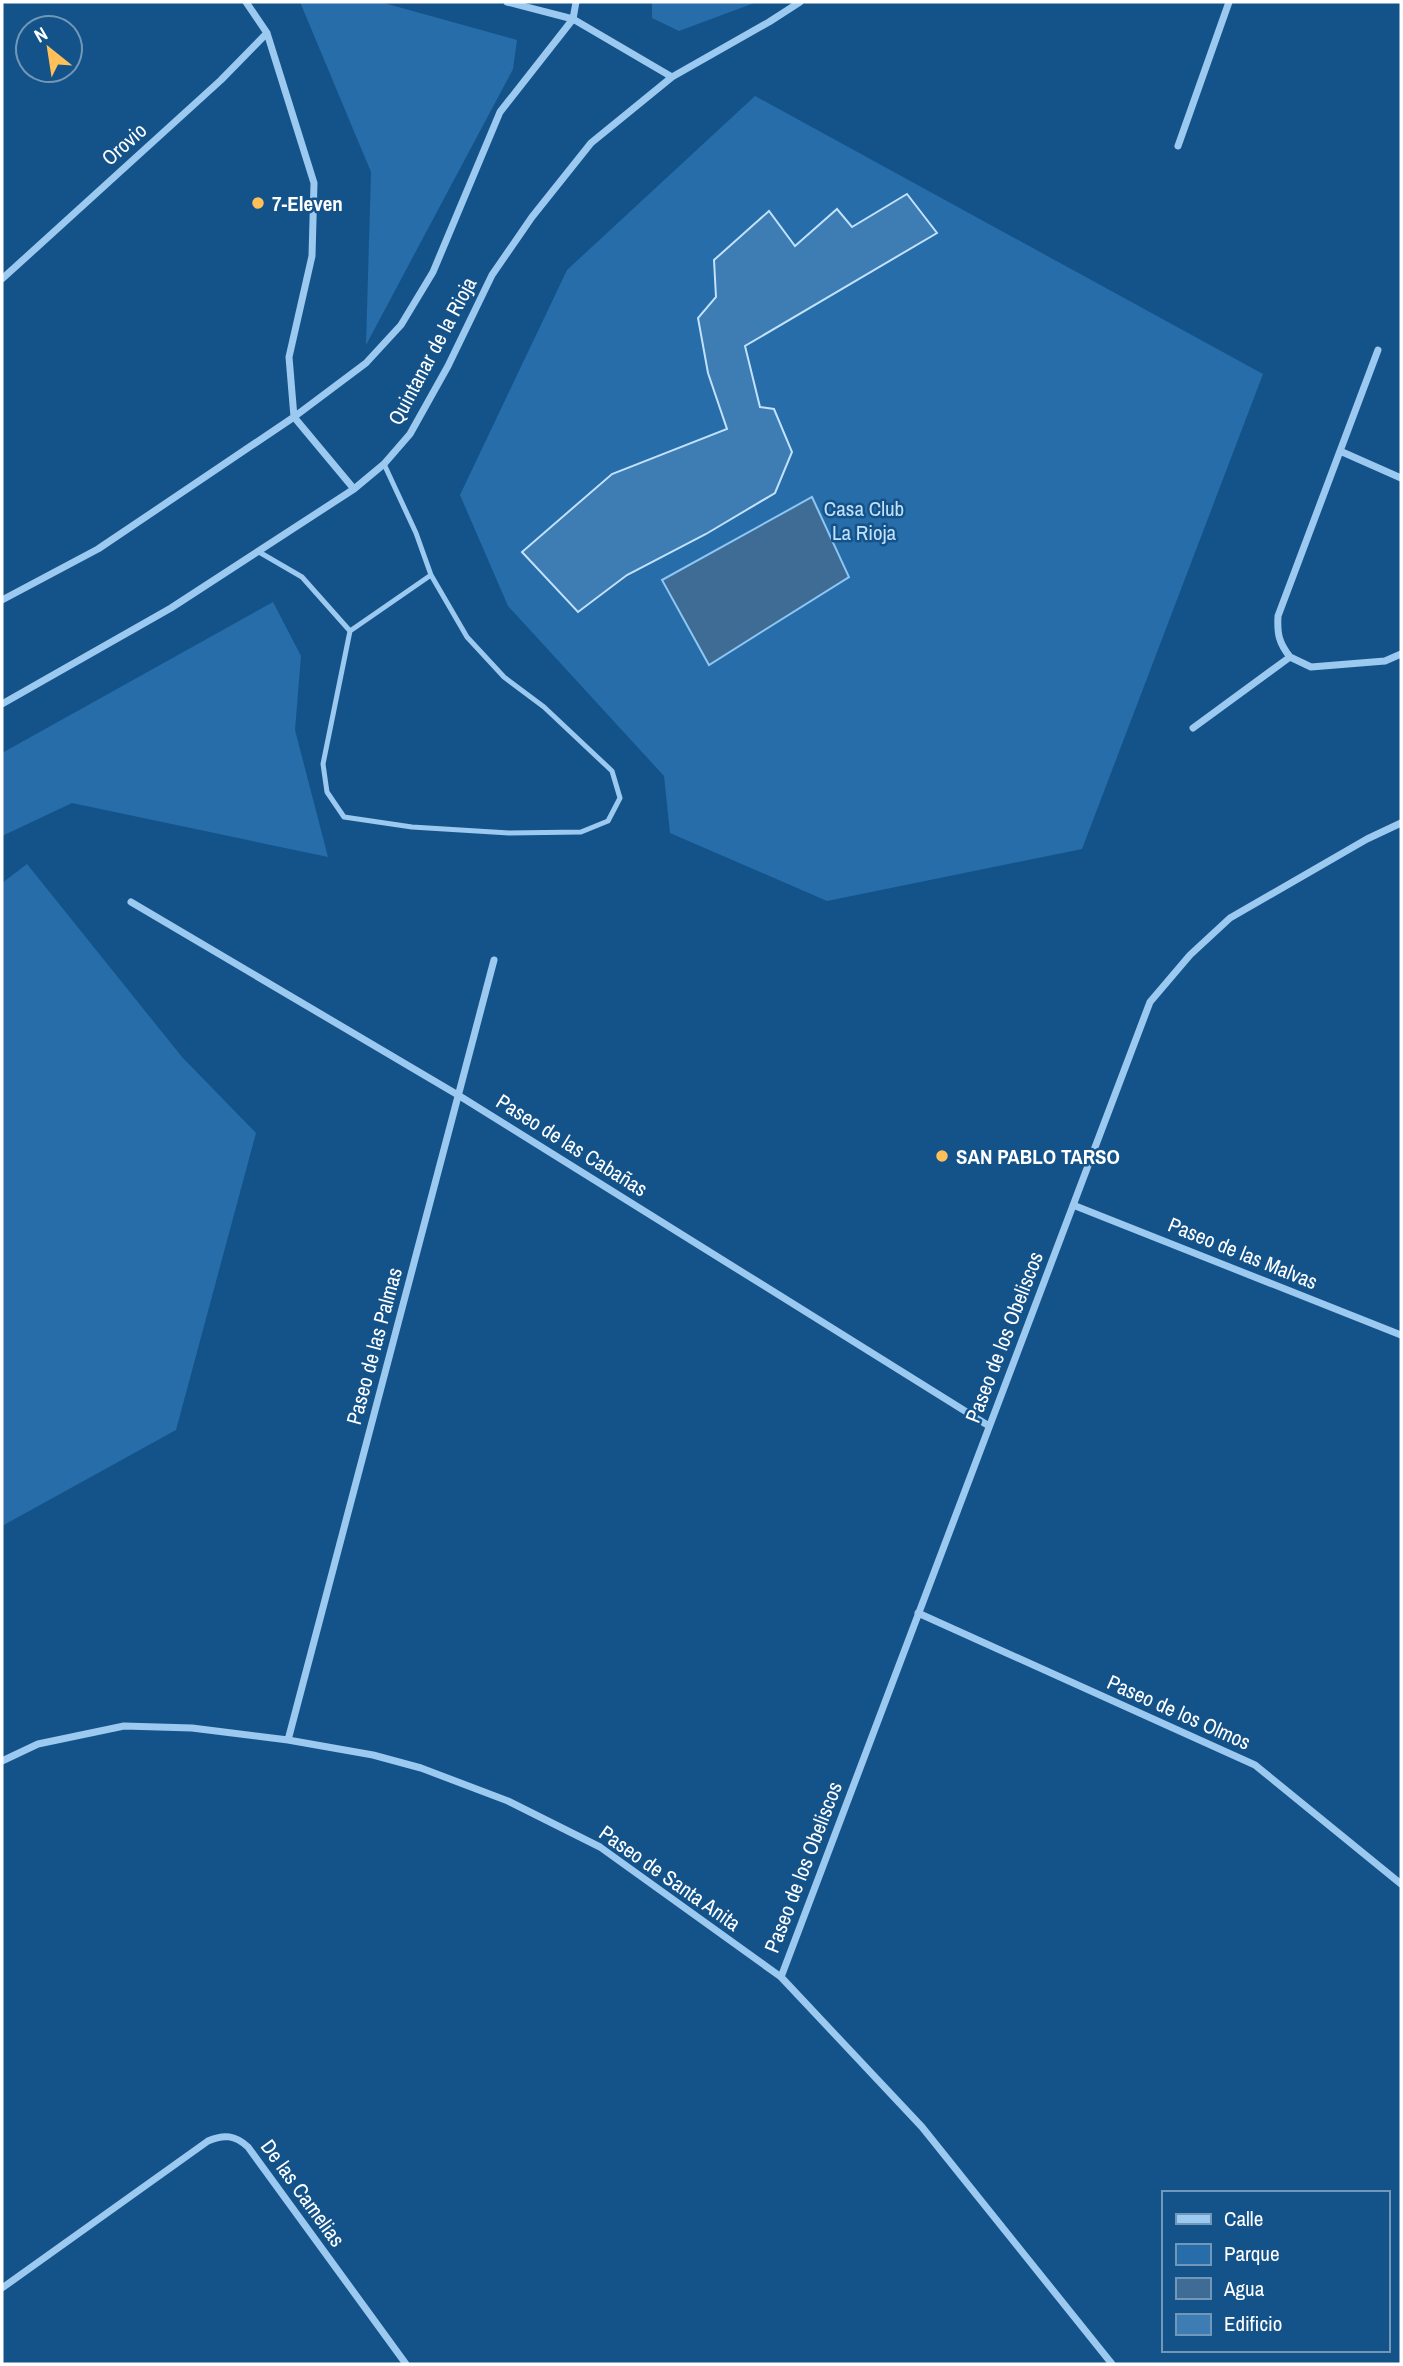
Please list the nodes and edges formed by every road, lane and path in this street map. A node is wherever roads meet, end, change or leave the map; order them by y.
1 (246, 2) edge
2 (507, 2) edge
3 (576, 2) edge
4 (800, 2) edge
5 (1229, 2) edge
6 (573, 19) junction
7 (267, 33) junction
8 (672, 77) junction
9 (1178, 146) dead end
10 (2, 279) edge
11 (1378, 350) dead end
12 (294, 417) junction
13 (1340, 451) junction
14 (384, 464) junction
15 (1401, 478) edge
16 (354, 489) junction
17 (259, 552) junction
18 (431, 575) junction
19 (2, 600) edge
20 (349, 631) junction
21 (1401, 654) edge
22 (1290, 657) junction
23 (2, 704) edge
24 (1193, 728) dead end
25 (1401, 823) edge
26 (131, 902) dead end
27 (494, 960) dead end
28 (458, 1095) junction
29 (1073, 1205) junction
30 (1401, 1335) edge
31 (989, 1426) junction
32 (918, 1614) junction
33 (288, 1740) junction
34 (2, 1761) edge
35 (1401, 1884) edge
36 (781, 1977) junction
37 (2, 2288) edge
38 (407, 2364) edge
39 (1112, 2364) edge

1 - 7 street
2 - 6 street
3 - 6 street, Quintanar de la Rioja
4 - 8 street, Quintanar de la Rioja
5 - 9 street
6 - 8 street
6 - 12 street, Quintanar de la Rioja
7 - 10 street, Orovio
7 - 12 street
8 - 14 street, Quintanar de la Rioja
11 - 13 street
12 - 16 street
12 - 19 street, Quintanar de la Rioja
13 - 15 street
13 - 22 street
14 - 16 street, Quintanar de la Rioja
14 - 18 lane
16 - 17 street, Quintanar de la Rioja
17 - 20 lane
17 - 23 street, Quintanar de la Rioja
18 - 20 lane
18 - 20 lane
21 - 22 street
22 - 24 street
25 - 29 street, Paseo de los Obeliscos
26 - 28 street, Paseo de las Cabañas
27 - 28 street, Paseo de las Palmas
28 - 31 street, Paseo de las Cabañas
28 - 33 street, Paseo de las Palmas
29 - 30 street, Paseo de las Malvas
29 - 31 street, Paseo de los Obeliscos
31 - 32 street, Paseo de los Obeliscos
32 - 35 street, Paseo de los Olmos
32 - 36 street, Paseo de los Obeliscos
33 - 34 street, Paseo de Santa Anita
33 - 36 street, Paseo de Santa Anita
36 - 39 street, Paseo de Santa Anita
37 - 38 street, De las Camelias

